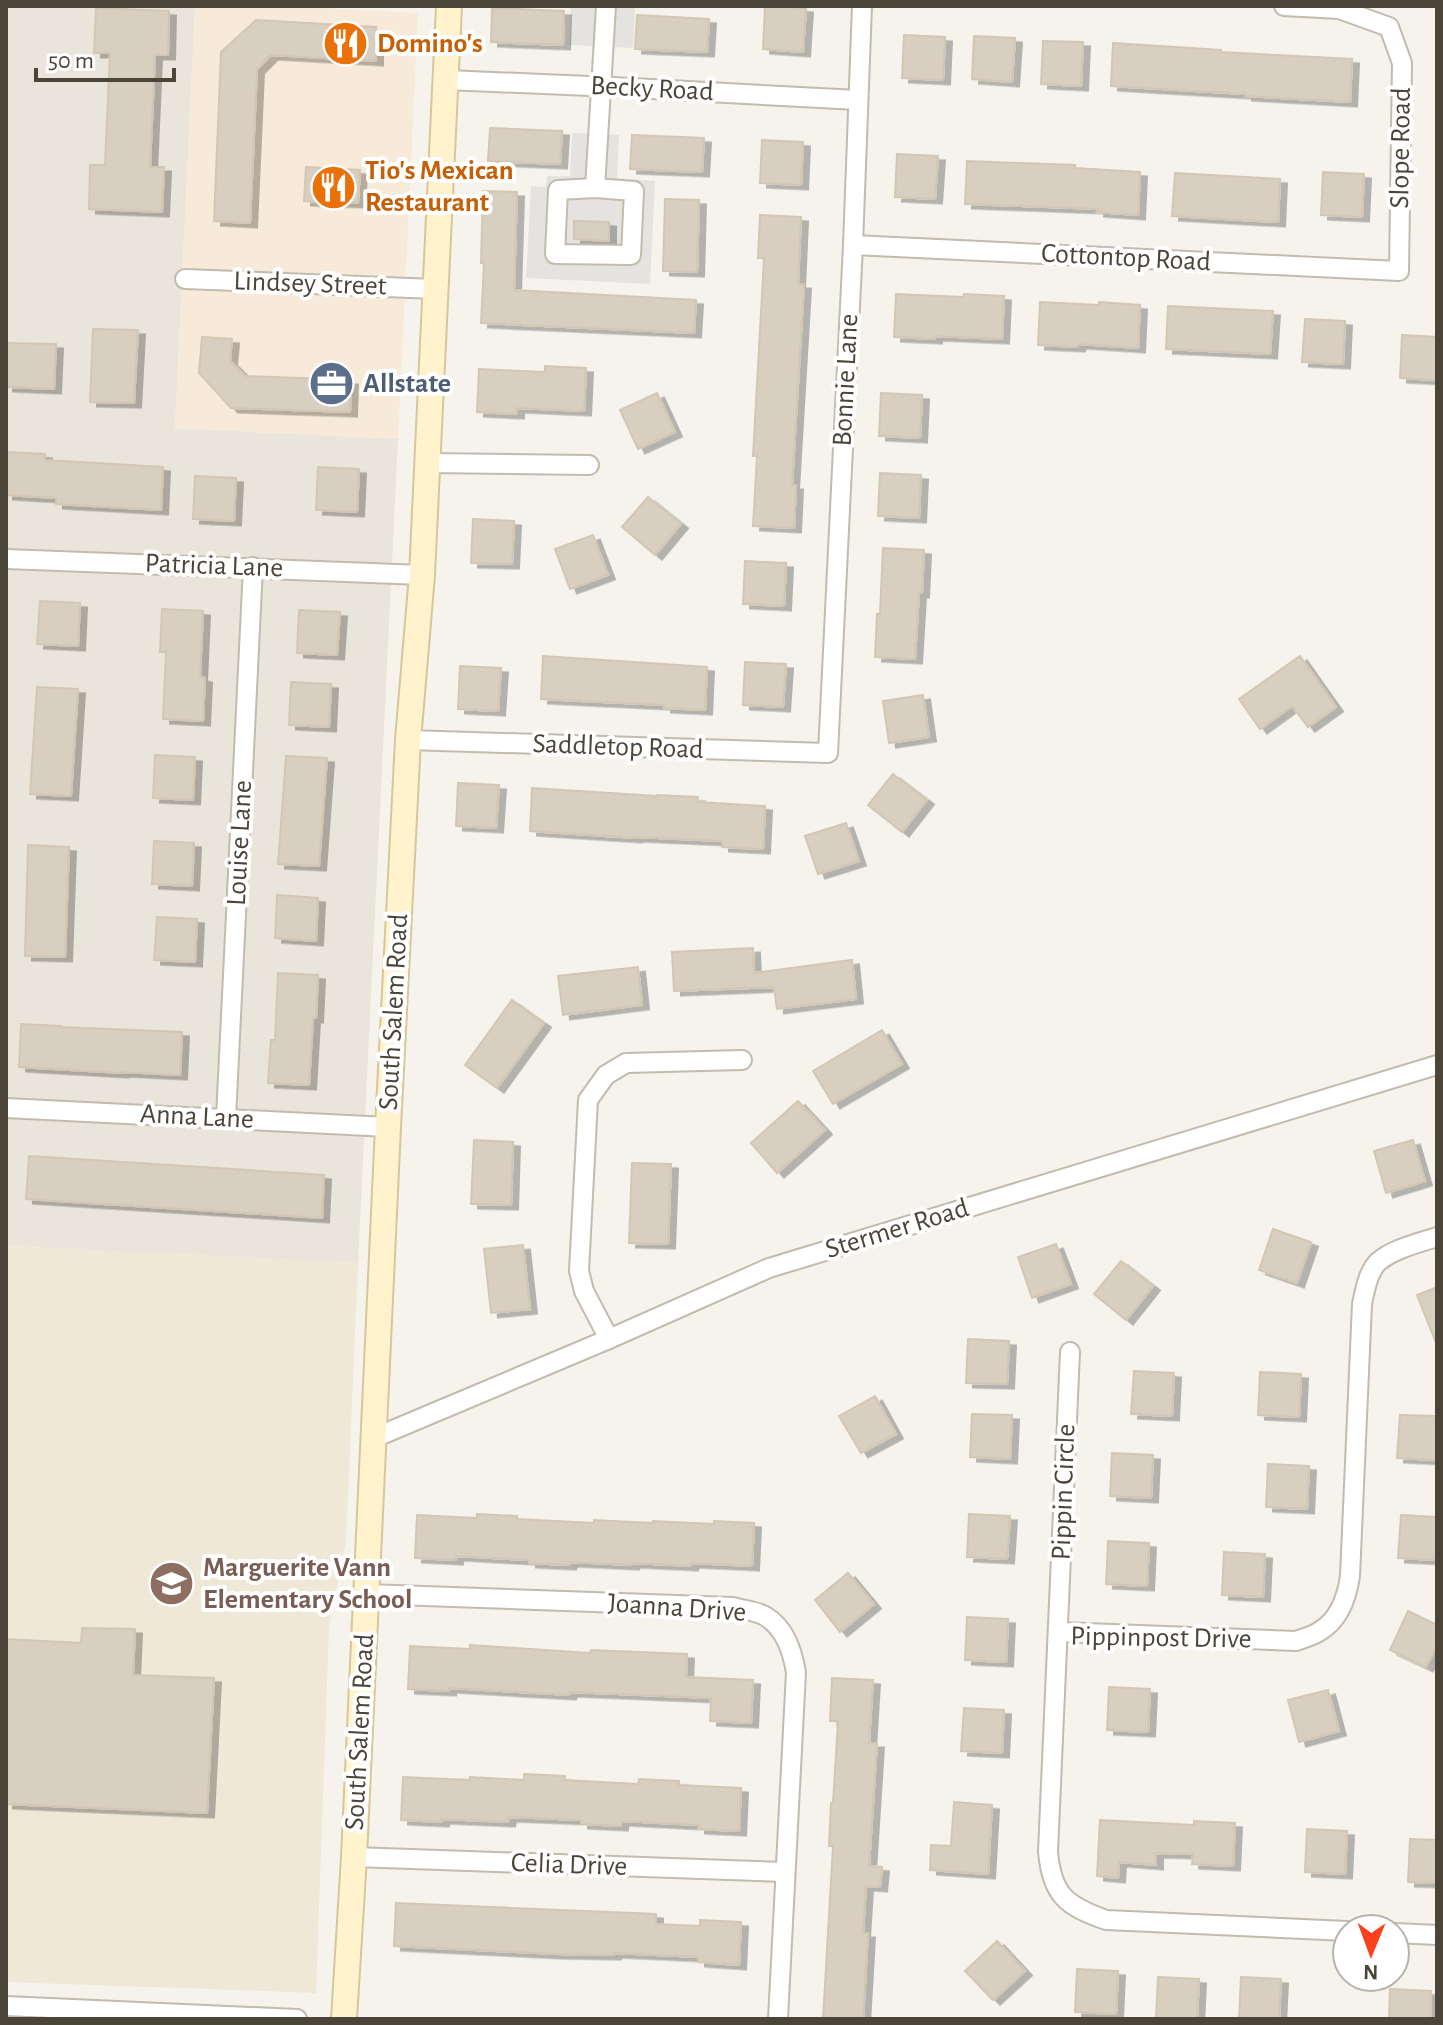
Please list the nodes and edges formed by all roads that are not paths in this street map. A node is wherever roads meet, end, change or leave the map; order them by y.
1 (449, 6) edge
2 (606, 6) edge
3 (862, 6) edge
4 (1284, 6) edge
5 (446, 80) junction
6 (600, 86) junction
7 (858, 100) junction
8 (595, 188) junction
9 (853, 245) junction
10 (1399, 271) joint
11 (185, 279) dead end
12 (435, 289) junction
13 (427, 463) junction
14 (589, 465) dead end
15 (6, 559) edge
16 (253, 567) junction
17 (422, 575) junction
18 (408, 740) junction
19 (828, 753) joint
20 (742, 1060) dead end
21 (1437, 1066) edge
22 (6, 1108) edge
23 (226, 1118) junction
24 (388, 1127) junction
25 (1437, 1237) edge
26 (609, 1339) junction
27 (1070, 1352) dead end
28 (374, 1438) junction
29 (366, 1594) junction
30 (1059, 1632) junction
31 (354, 1857) junction
32 (785, 1872) junction
33 (1331, 1930) edge
34 (1411, 1934) edge
35 (1437, 1935) edge
36 (6, 2006) edge
37 (297, 2019) edge
38 (344, 2019) edge
39 (778, 2019) edge

1 - 5 main road, South Salem Road
2 - 6 street
3 - 7 street, Bonnie Lane
4 - 10 street, Slope Road
5 - 6 street, Becky Road
5 - 12 main road, South Salem Road
6 - 7 street, Becky Road
6 - 8 street
7 - 9 street, Bonnie Lane
8 - 8 street
9 - 10 street, Cottontop Road
9 - 19 street, Bonnie Lane
11 - 12 street, Lindsey Street
12 - 13 main road, South Salem Road
13 - 14 street
13 - 17 main road, South Salem Road
15 - 16 street, Patricia Lane
16 - 17 street, Patricia Lane
16 - 23 street, Louise Lane
17 - 18 main road, South Salem Road
18 - 19 street, Saddletop Road
18 - 24 main road, South Salem Road
20 - 26 street
21 - 26 street, Stermer Road
22 - 23 street, Anna Lane
23 - 24 street, Anna Lane
24 - 28 main road, South Salem Road
25 - 30 street, Pippinpost Drive
26 - 28 street, Stermer Road
27 - 30 street, Pippin Circle
28 - 29 main road, South Salem Road
29 - 31 main road, South Salem Road
29 - 32 street, Joanna Drive
30 - 33 street, Pippinpost Drive
31 - 32 street, Celia Drive
31 - 38 main road, South Salem Road
32 - 39 street, Joanna Drive
34 - 35 street
36 - 37 street

